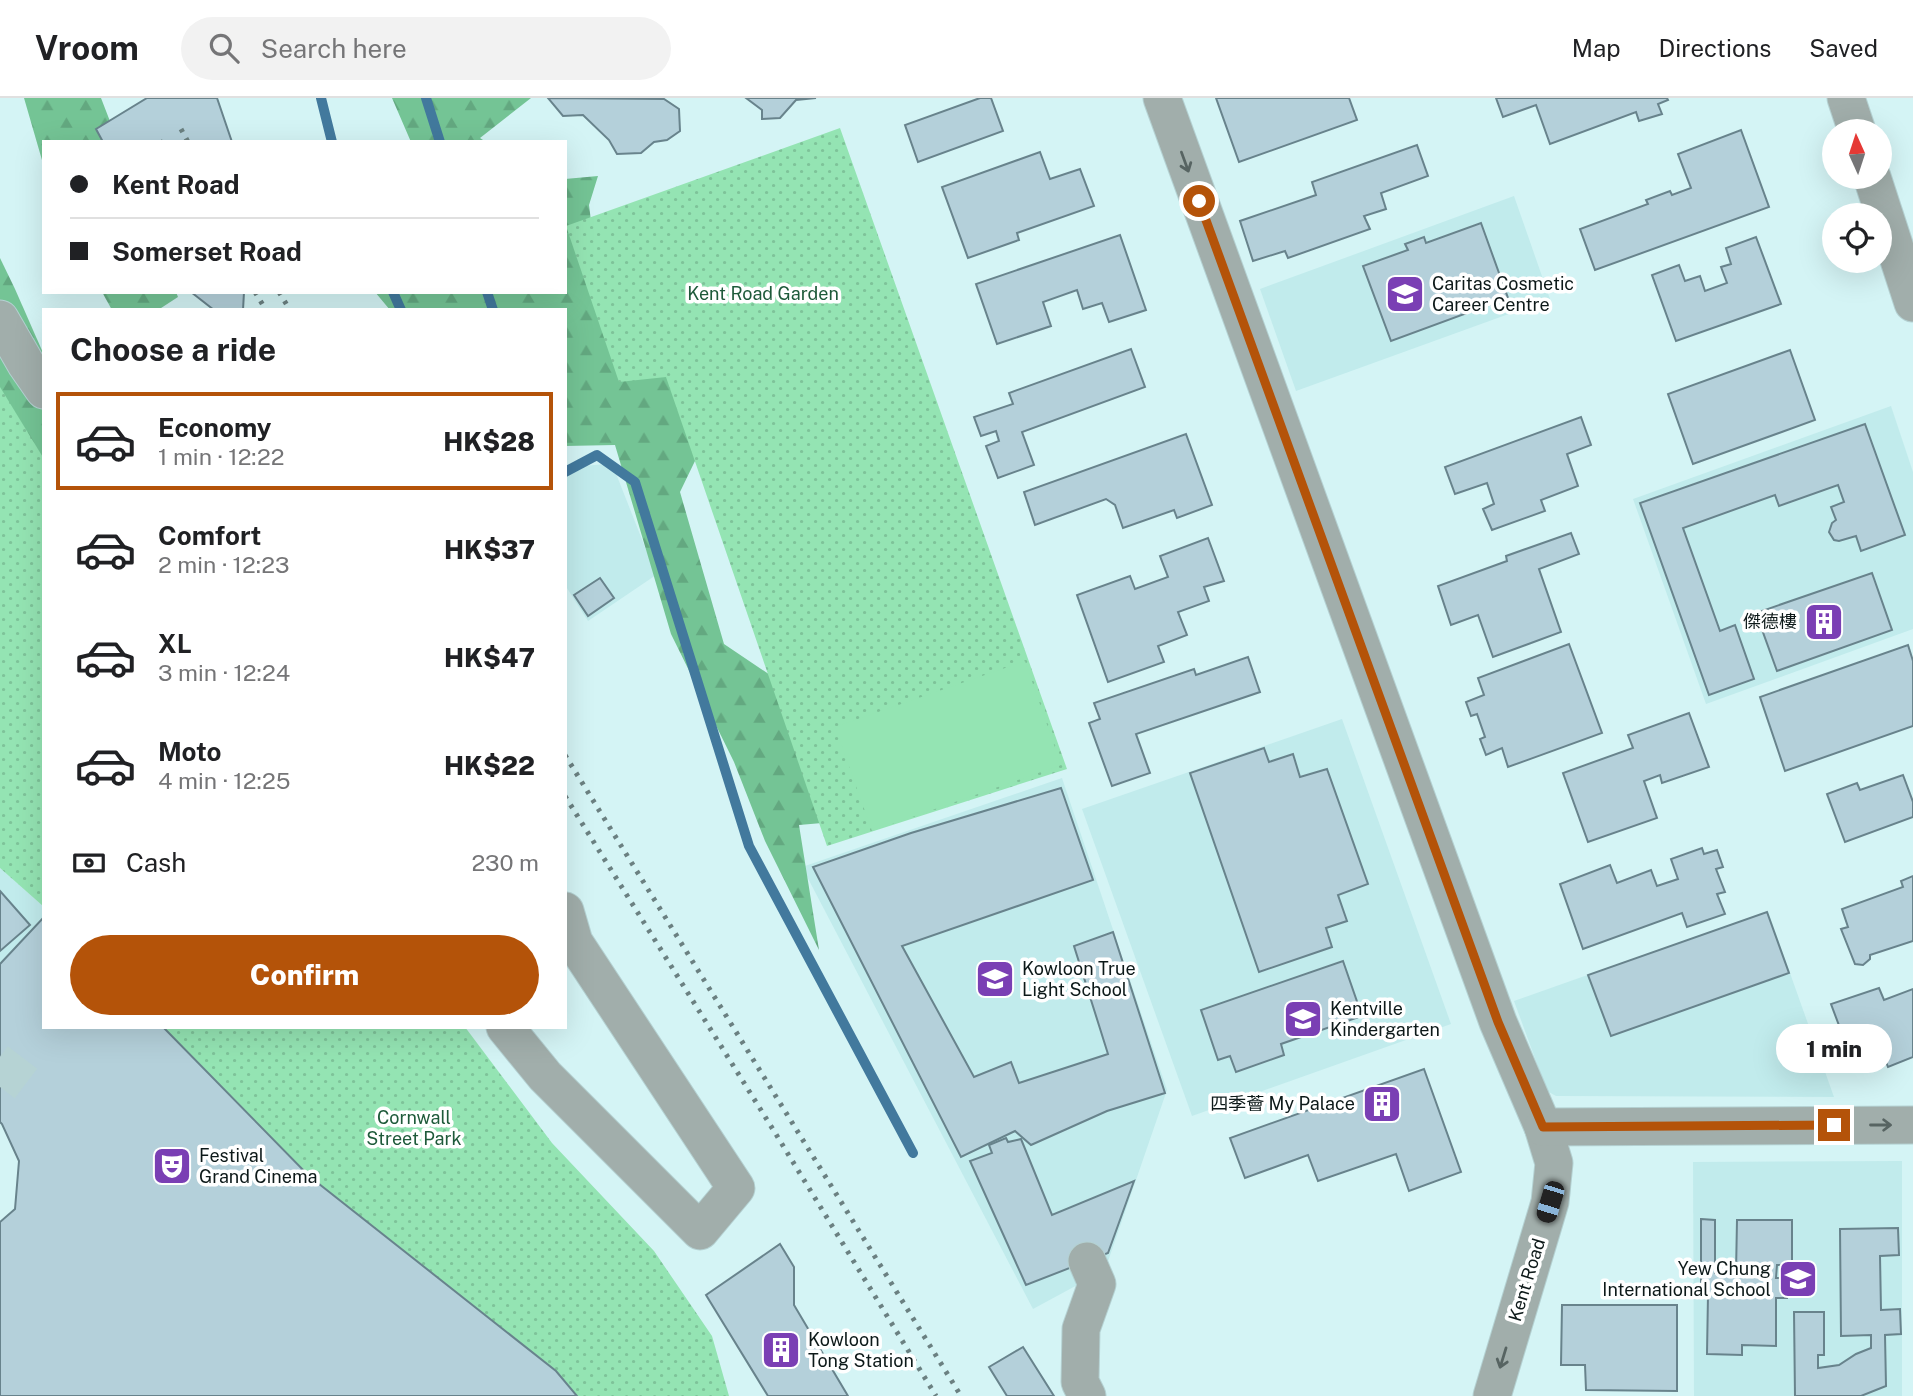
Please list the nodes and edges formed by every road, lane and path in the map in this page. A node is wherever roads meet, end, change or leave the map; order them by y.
1 (1162, 98) edge
2 (1846, 98) edge
3 (1853, 119) edge
4 (1876, 189) edge
5 (1913, 303) edge
6 (0, 318) edge
7 (42, 387) edge
8 (567, 919) edge
9 (507, 1029) edge
10 (1913, 1125) edge
11 (1543, 1127) junction
12 (1087, 1261) dead end
13 (1087, 1396) edge
14 (1492, 1396) edge

1 -> 11 street, Kent Road
2 - 3 street
4 - 5 street
6 - 7 street
8 - 9 street
11 -> 10 street
11 -> 14 street, Kent Road
12 - 13 street

